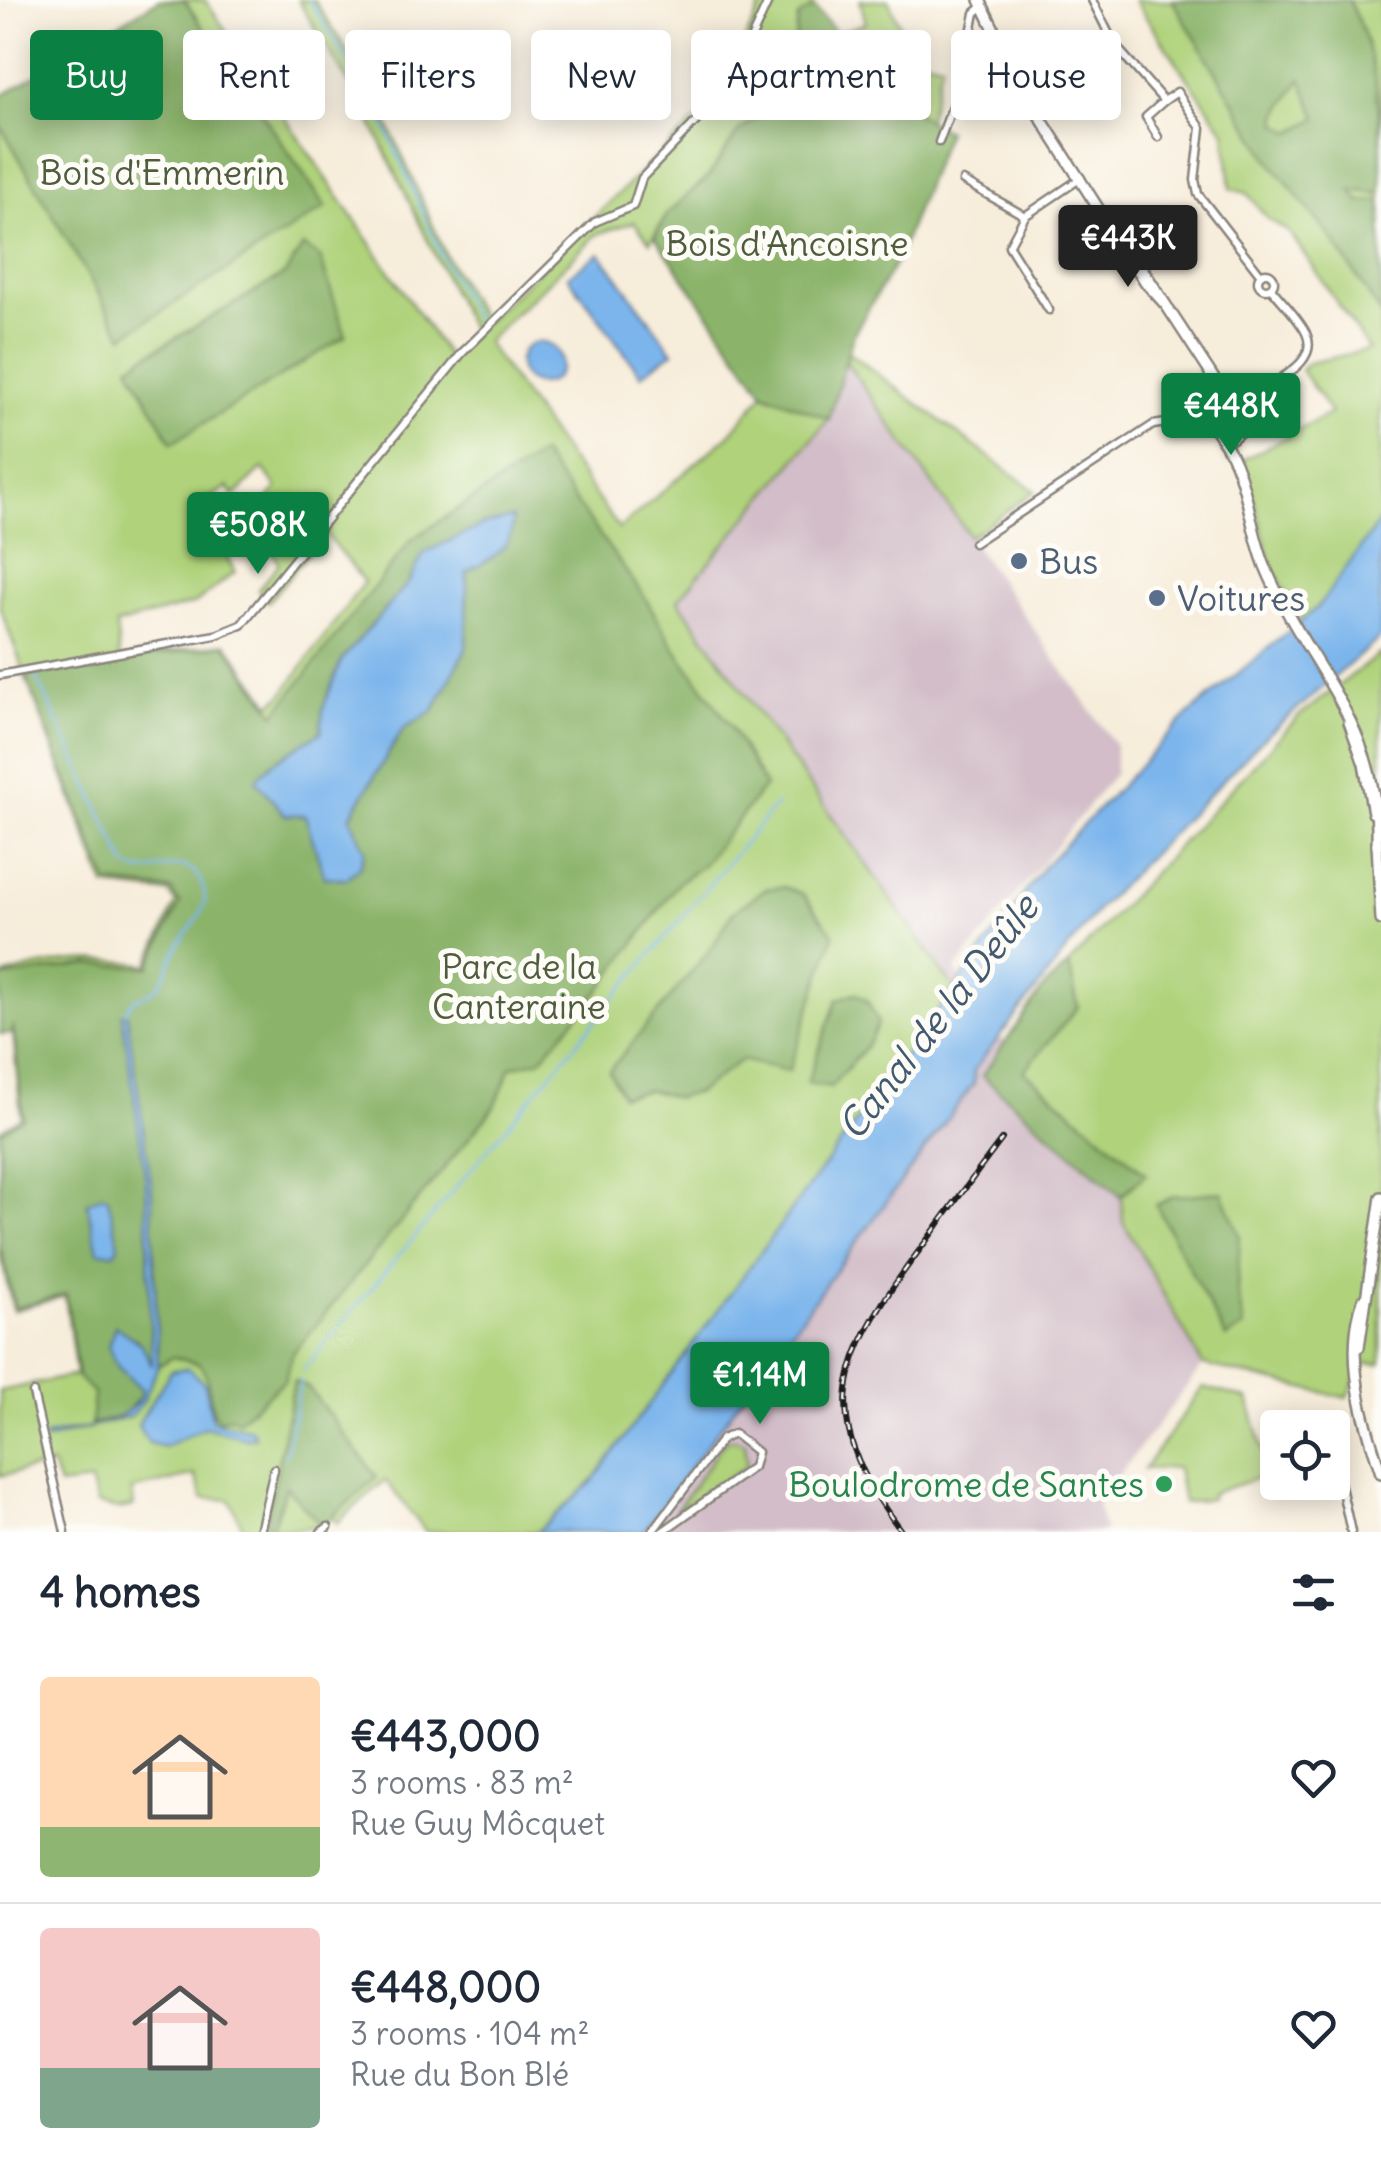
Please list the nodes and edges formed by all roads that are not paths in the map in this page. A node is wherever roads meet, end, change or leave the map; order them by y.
1 (769, 0) edge
2 (1092, 0) edge
3 (981, 3) edge
4 (994, 30) edge
5 (1107, 30) edge
6 (1121, 49) edge
7 (1164, 101) junction
8 (1043, 120) edge
9 (1158, 137) dead end
10 (939, 142) dead end
11 (1082, 178) junction
12 (962, 181) dead end
13 (1025, 216) junction
14 (1049, 310) dead end
15 (1210, 373) junction
16 (1228, 399) junction
17 (1244, 402) junction
18 (1208, 404) junction
19 (1238, 415) junction
20 (1186, 420) junction
21 (1213, 426) junction
22 (1238, 435) junction
23 (1220, 436) junction
24 (1236, 461) junction
25 (974, 543) dead end
26 (0, 675) edge
27 (1381, 920) edge
28 (1381, 1197) edge
29 (33, 1393) dead end
30 (1377, 1445) edge
31 (274, 1469) dead end
32 (1381, 1473) edge
33 (1344, 1500) edge
34 (65, 1532) edge
35 (260, 1532) edge
36 (652, 1532) edge
37 (662, 1532) edge
38 (1351, 1532) edge

1 - 26 street
2 - 5 street
3 - 4 street
3 - 10 street
6 - 7 street
7 - 9 street
7 - 17 street
8 - 11 street
11 - 13 street
11 - 15 street
12 - 13 street
13 - 14 street
15 - 16 street
15 - 18 street
16 - 17 street
16 - 18 street
16 - 19 street
17 - 19 street
18 - 20 street
18 - 21 street
19 - 22 street
20 - 21 street
20 - 25 street
21 - 23 street
22 - 23 street
22 - 24 street
23 - 24 street
24 - 27 street
28 - 30 street
29 - 34 street
30 - 32 street
31 - 35 street
33 - 38 street
36 - 37 street

